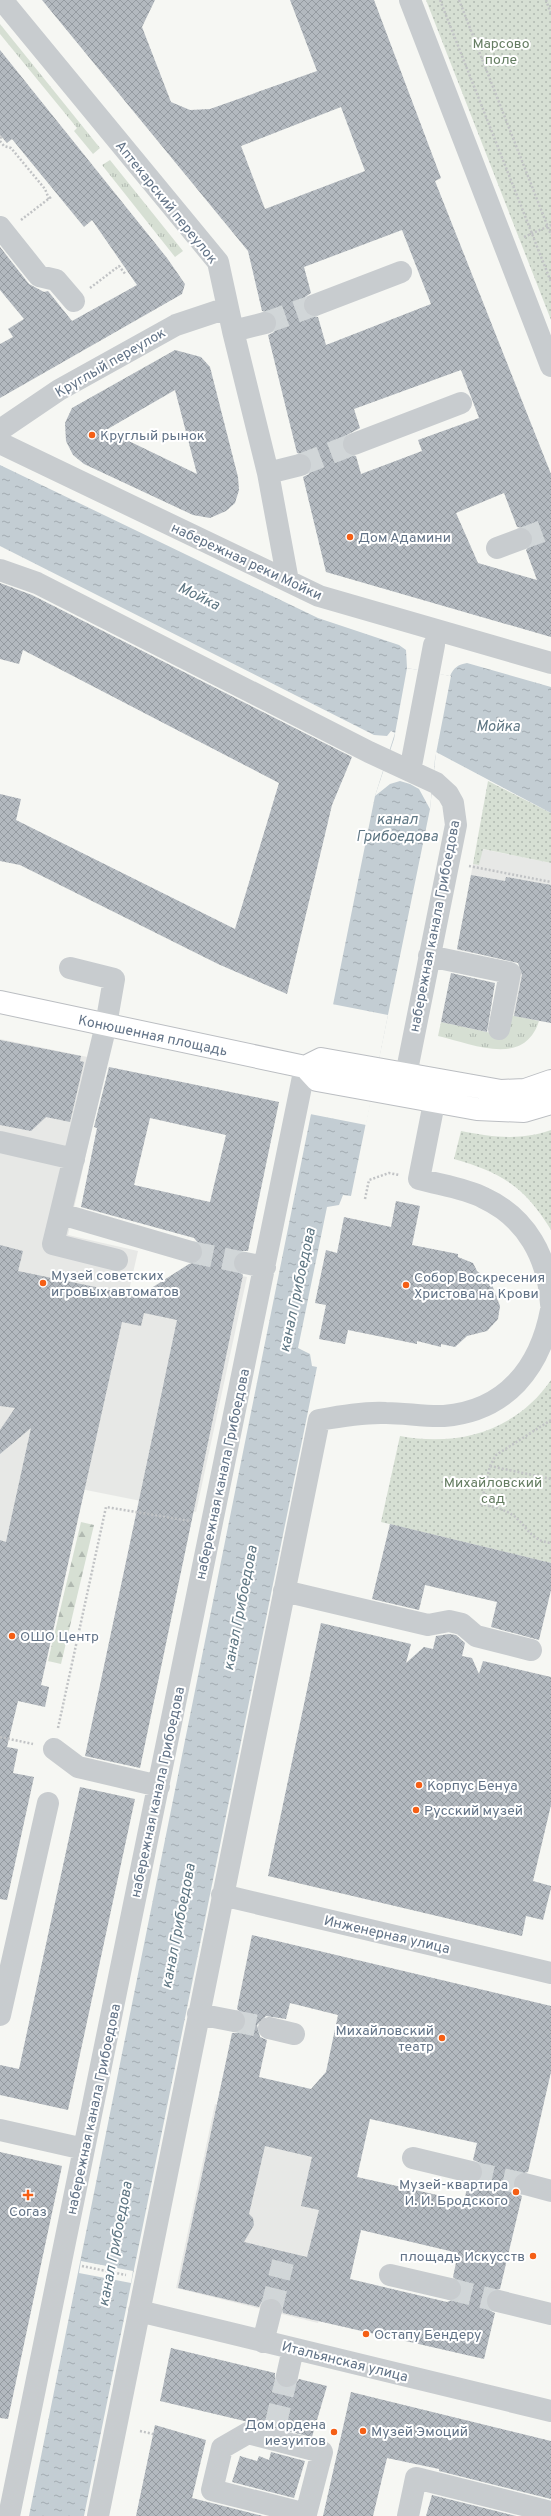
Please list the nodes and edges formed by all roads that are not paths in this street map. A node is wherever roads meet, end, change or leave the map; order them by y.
1 (2, 0) edge
2 (410, 0) edge
3 (2, 230) edge
4 (401, 272) dead end
5 (74, 301) road end
6 (315, 305) tunnel mouth
7 (228, 308) junction
8 (265, 323) tunnel mouth
9 (233, 331) junction
10 (551, 366) edge
11 (461, 403) dead end
12 (0, 430) edge
13 (0, 443) edge
14 (354, 444) tunnel mouth
15 (300, 465) tunnel mouth
16 (268, 474) junction
17 (521, 539) tunnel mouth
18 (497, 548) dead end
19 (0, 570) edge
20 (288, 581) junction
21 (434, 645) dead end
22 (551, 663) edge
23 (410, 771) junction
24 (429, 956) junction
25 (70, 968) dead end
26 (0, 1002) edge
27 (106, 1025) junction
28 (499, 1030) dead end
29 (315, 1069) junction
30 (406, 1075) junction
31 (551, 1081) edge
32 (434, 1103) junction
33 (551, 1103) edge
34 (0, 1142) edge
35 (74, 1159) junction
36 (61, 1214) junction
37 (191, 1252) tunnel mouth
38 (117, 1260) dead end
39 (551, 1304) edge
40 (551, 1310) edge
41 (284, 1591) junction
42 (531, 1650) dead end
43 (54, 1749) road end
44 (159, 1786) junction
45 (48, 1803) dead end
46 (222, 1895) junction
47 (551, 1971) edge
48 (198, 2014) junction
49 (0, 2015) edge
50 (234, 2021) tunnel mouth
51 (269, 2028) tunnel mouth
52 (294, 2034) dead end
53 (0, 2130) edge
54 (84, 2149) junction
55 (413, 2158) dead end
56 (471, 2172) tunnel mouth
57 (525, 2184) tunnel mouth
58 (551, 2191) edge
59 (390, 2275) dead end
60 (450, 2289) tunnel mouth
61 (498, 2301) tunnel mouth
62 (271, 2310) tunnel mouth
63 (138, 2311) junction
64 (551, 2314) edge
65 (263, 2342) junction
66 (293, 2348) junction
67 (286, 2376) tunnel mouth
68 (551, 2411) edge
69 (273, 2433) joint
70 (551, 2512) edge
71 (10, 2516) edge
72 (98, 2516) edge
73 (408, 2516) edge

1 - 7 street, Аптекарский переулок
2 - 10 street
3 - 5 street
4 - 6 street
7 - 9 street, Аптекарский переулок
7 - 12 street, Круглый переулок
8 - 9 street
9 - 16 street, Аптекарский переулок
11 - 14 street
13 - 20 street, набережная реки Мойки
15 - 16 street
16 - 20 street, Аптекарский переулок
17 - 18 street
19 - 23 street
20 - 22 street, набережная реки Мойки
21 - 23 street
23 - 24 street, набережная канала Грибоедова
24 - 28 street
24 - 30 street, набережная канала Грибоедова
25 - 27 street
26 - 27 main road, Конюшенная площадь
27 - 29 main road, Конюшенная площадь
27 - 35 street
29 - 30 main road
29 - 32 main road
29 - 44 street, набережная канала Грибоедова
30 - 31 main road
32 - 33 main road
32 - 39 street
34 - 35 street
35 - 36 street
36 - 37 street
36 - 38 street
40 - 41 street
41 - 42 street
41 - 46 street
43 - 44 street
44 - 54 street, набережная канала Грибоедова
45 - 49 street
46 - 47 street, Инженерная улица
46 - 48 street
48 - 50 street
48 - 63 street
51 - 52 street
53 - 54 street
54 - 71 street, набережная канала Грибоедова
55 - 56 street
57 - 58 street
59 - 60 street
61 - 64 street
62 - 65 street
63 - 65 street, Итальянская улица
63 - 72 street
65 - 66 street, Итальянская улица
66 - 67 street
66 - 68 street, Итальянская улица
69 - 69 street
70 - 73 street

